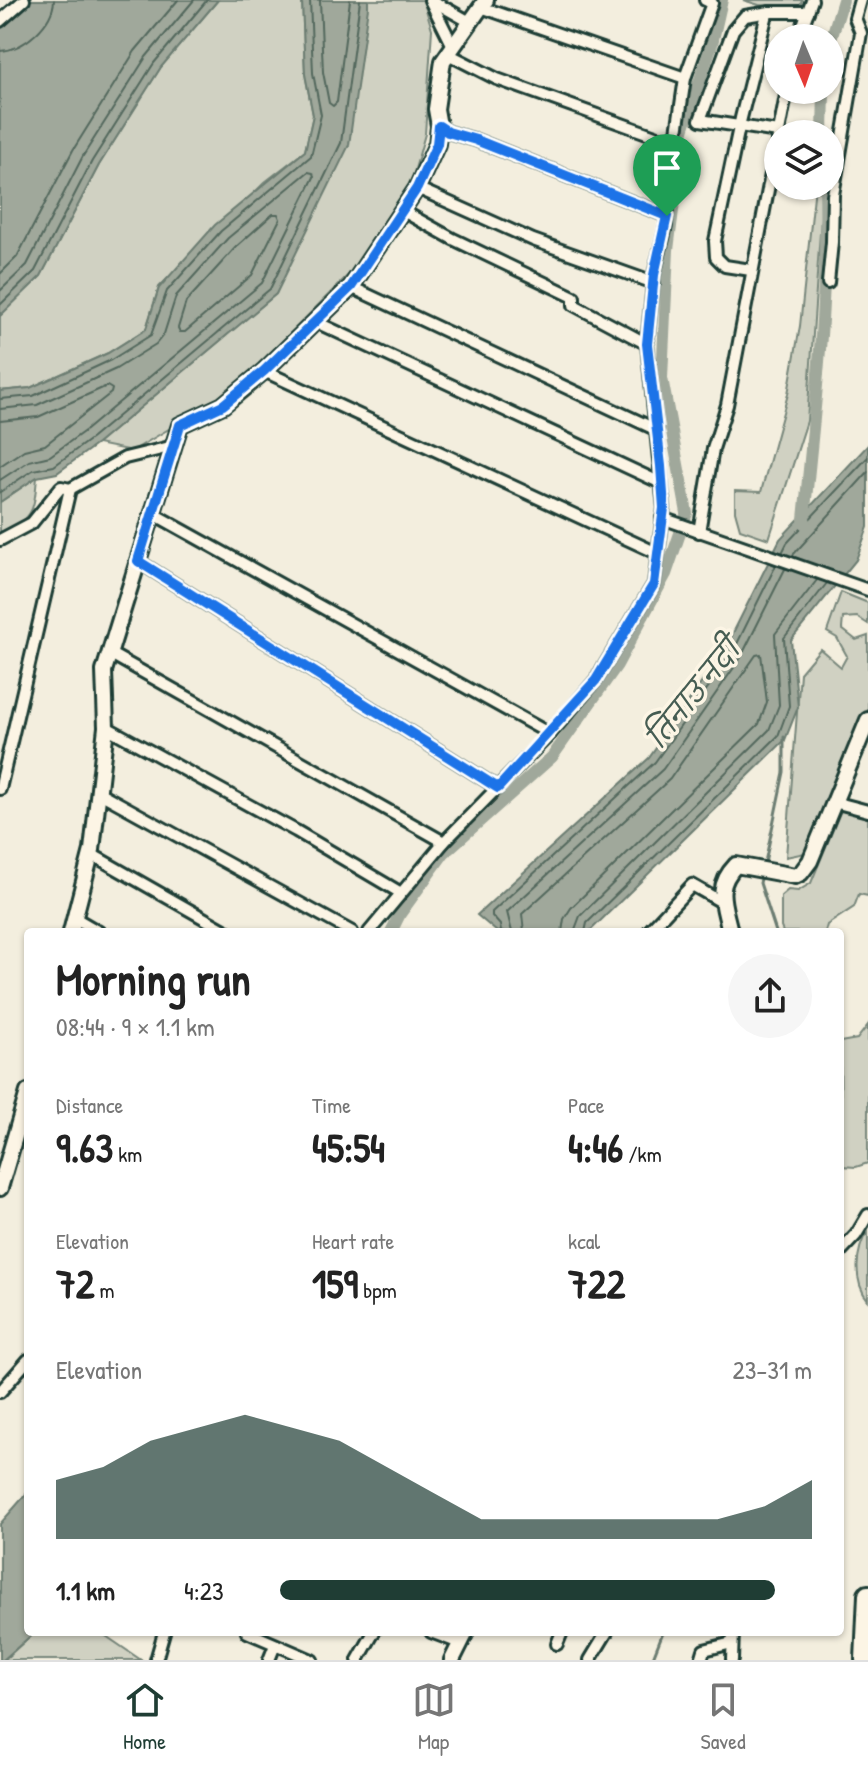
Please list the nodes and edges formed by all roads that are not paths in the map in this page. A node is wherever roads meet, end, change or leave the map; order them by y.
1 (24, 0) edge
2 (431, 0) edge
3 (812, 0) edge
4 (860, 0) edge
5 (710, 1) edge
6 (484, 3) edge
7 (770, 12) junction
8 (808, 12) junction
9 (0, 21) edge
10 (470, 22) junction
11 (805, 24) edge
12 (450, 50) junction
13 (685, 78) junction
14 (439, 126) junction
15 (739, 126) junction
16 (764, 130) edge
17 (676, 139) junction
18 (417, 188) junction
19 (765, 200) edge
20 (403, 211) junction
21 (667, 216) junction
22 (751, 270) junction
23 (654, 283) junction
24 (828, 283) dead end
25 (351, 287) junction
26 (316, 322) junction
27 (647, 344) junction
28 (264, 371) junction
29 (657, 430) junction
30 (174, 446) junction
31 (661, 483) junction
32 (70, 489) junction
33 (152, 513) junction
34 (662, 518) junction
35 (699, 532) junction
36 (0, 540) edge
37 (657, 553) junction
38 (138, 561) junction
39 (868, 590) edge
40 (109, 653) junction
41 (868, 720) edge
42 (106, 727) junction
43 (550, 734) junction
44 (1, 773) edge
45 (498, 788) junction
46 (0, 789) edge
47 (98, 792) junction
48 (834, 802) junction
49 (868, 811) edge
50 (444, 842) junction
51 (91, 854) junction
52 (401, 893) junction
53 (725, 904) junction
54 (73, 925) edge
55 (221, 928) edge
56 (345, 928) edge
57 (372, 928) edge
58 (652, 928) edge
59 (729, 928) edge
60 (24, 1106) edge
61 (0, 1188) edge
62 (868, 1215) edge
63 (844, 1248) edge
64 (24, 1365) edge
65 (0, 1392) edge
66 (868, 1595) edge
67 (163, 1636) edge
68 (256, 1636) edge
69 (372, 1636) edge
70 (560, 1636) edge
71 (605, 1636) edge
72 (463, 1638) edge
73 (732, 1638) edge
74 (557, 1644) dead end
75 (275, 1645) junction
76 (156, 1660) edge
77 (269, 1660) edge
78 (312, 1660) edge
79 (358, 1660) edge
80 (452, 1660) edge
81 (590, 1660) edge
82 (701, 1660) edge
83 (732, 1660) edge
84 (865, 1660) edge

1 - 9 street
2 - 10 street
2 - 12 street
3 - 8 street
4 - 24 street
5 - 13 street
6 - 10 main road
6 - 13 street
7 - 8 street
7 - 15 street
7 - 15 street
8 - 11 street
10 - 12 main road
12 - 14 main road
12 - 17 street
13 - 17 street
14 - 18 main road
14 - 21 street
15 - 16 street
15 - 22 street
17 - 21 street
18 - 20 main road
18 - 23 street
19 - 22 street
20 - 25 main road
20 - 27 street
21 - 23 street
22 - 35 street
23 - 27 street
25 - 26 main road
25 - 29 street
26 - 28 main road
26 - 31 street
27 - 29 street
28 - 30 main road
28 - 37 street
29 - 31 street
30 - 32 street
30 - 33 main road
31 - 34 street
32 - 36 street
32 - 44 street
33 - 38 main road
33 - 43 street
34 - 35 street
34 - 37 street
35 - 39 street
37 - 43 street
38 - 40 main road
38 - 45 street
40 - 42 main road
40 - 50 street
41 - 48 main road
42 - 47 main road
42 - 52 street
43 - 45 street
44 - 46 street
45 - 50 street
47 - 51 main road
47 - 56 street
48 - 49 street
48 - 53 main road
50 - 52 street
51 - 54 main road
51 - 55 street
52 - 57 street
53 - 58 street
53 - 59 main road
60 - 61 main road
62 - 63 street
64 - 65 street
66 - 84 highway
67 - 76 street
68 - 75 street
69 - 79 street
70 - 74 street
71 - 81 street
72 - 80 main road
73 - 82 street
73 - 83 street
75 - 77 street
75 - 78 street

